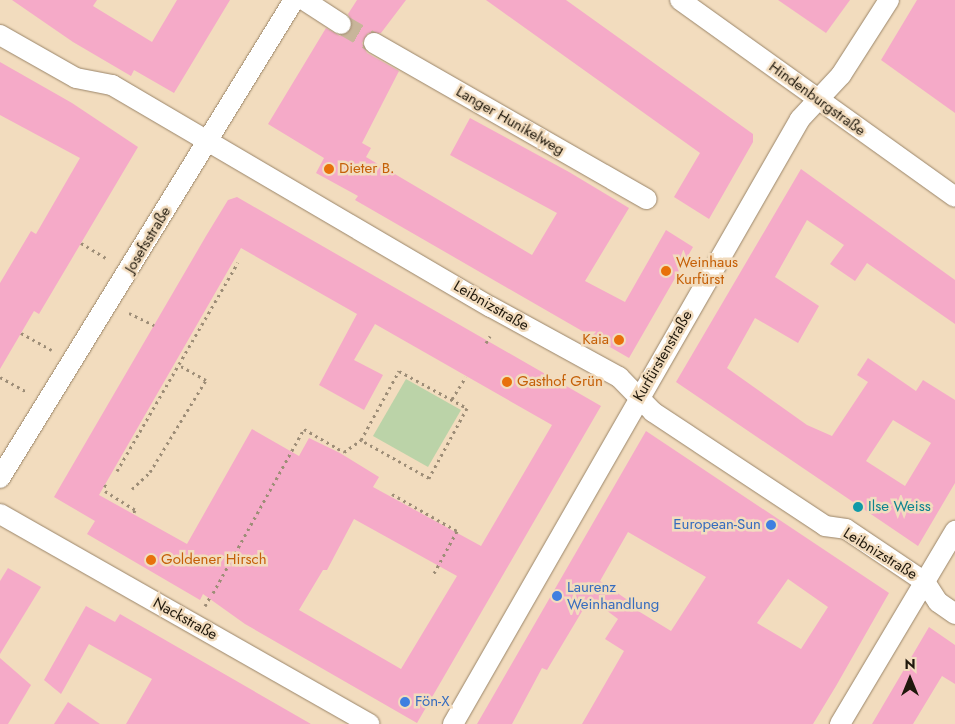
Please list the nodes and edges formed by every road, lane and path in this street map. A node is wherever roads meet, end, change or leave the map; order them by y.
1 (294, 0) edge
2 (304, 0) edge
3 (680, 0) edge
4 (889, 0) edge
5 (341, 24) tunnel mouth
6 (0, 35) edge
7 (374, 43) tunnel mouth
8 (818, 99) junction
9 (208, 139) junction
10 (955, 198) edge
11 (646, 199) dead end
12 (81, 243) dead end
13 (108, 259) dead end
14 (238, 262) dead end
15 (229, 270) dead end
16 (233, 272) junction
17 (129, 313) dead end
18 (154, 325) dead end
19 (21, 333) dead end
20 (490, 336) dead end
21 (486, 342) dead end
22 (52, 350) dead end
23 (179, 364) junction
24 (0, 377) edge
25 (466, 378) dead end
26 (26, 392) dead end
27 (639, 397) junction
28 (452, 400) junction
29 (361, 440) junction
30 (117, 471) dead end
31 (0, 478) edge
32 (132, 489) dead end
33 (105, 491) dead end
34 (392, 494) dead end
35 (0, 514) edge
36 (132, 514) dead end
37 (955, 530) edge
38 (433, 574) dead end
39 (925, 582) junction
40 (212, 593) dead end
41 (955, 614) edge
42 (370, 724) edge
43 (453, 724) edge
44 (840, 724) edge

1 - 9 street, Josefsstraße
2 - 5 street
3 - 8 street, Hindenburgstraße
4 - 8 street, Kurfürstenstraße
6 - 9 street, Leibnizstraße
7 - 11 street, Langer Hunikelweg
8 - 10 street, Hindenburgstraße
8 - 27 street, Kurfürstenstraße
9 - 27 street, Leibnizstraße
9 - 31 street, Josefsstraße
12 - 13 path
14 - 16 path
15 - 16 path
16 - 23 path
17 - 18 path
19 - 22 path
20 - 21 path
23 - 30 path
23 - 32 path
24 - 26 path
25 - 28 path
27 - 39 street, Leibnizstraße
27 - 43 street, Kurfürstenstraße
28 - 29 path
28 - 29 path
29 - 40 path
33 - 36 path
34 - 38 path
35 - 42 street, Nackstraße
37 - 39 street
39 - 41 street, Leibnizstraße
39 - 44 street

